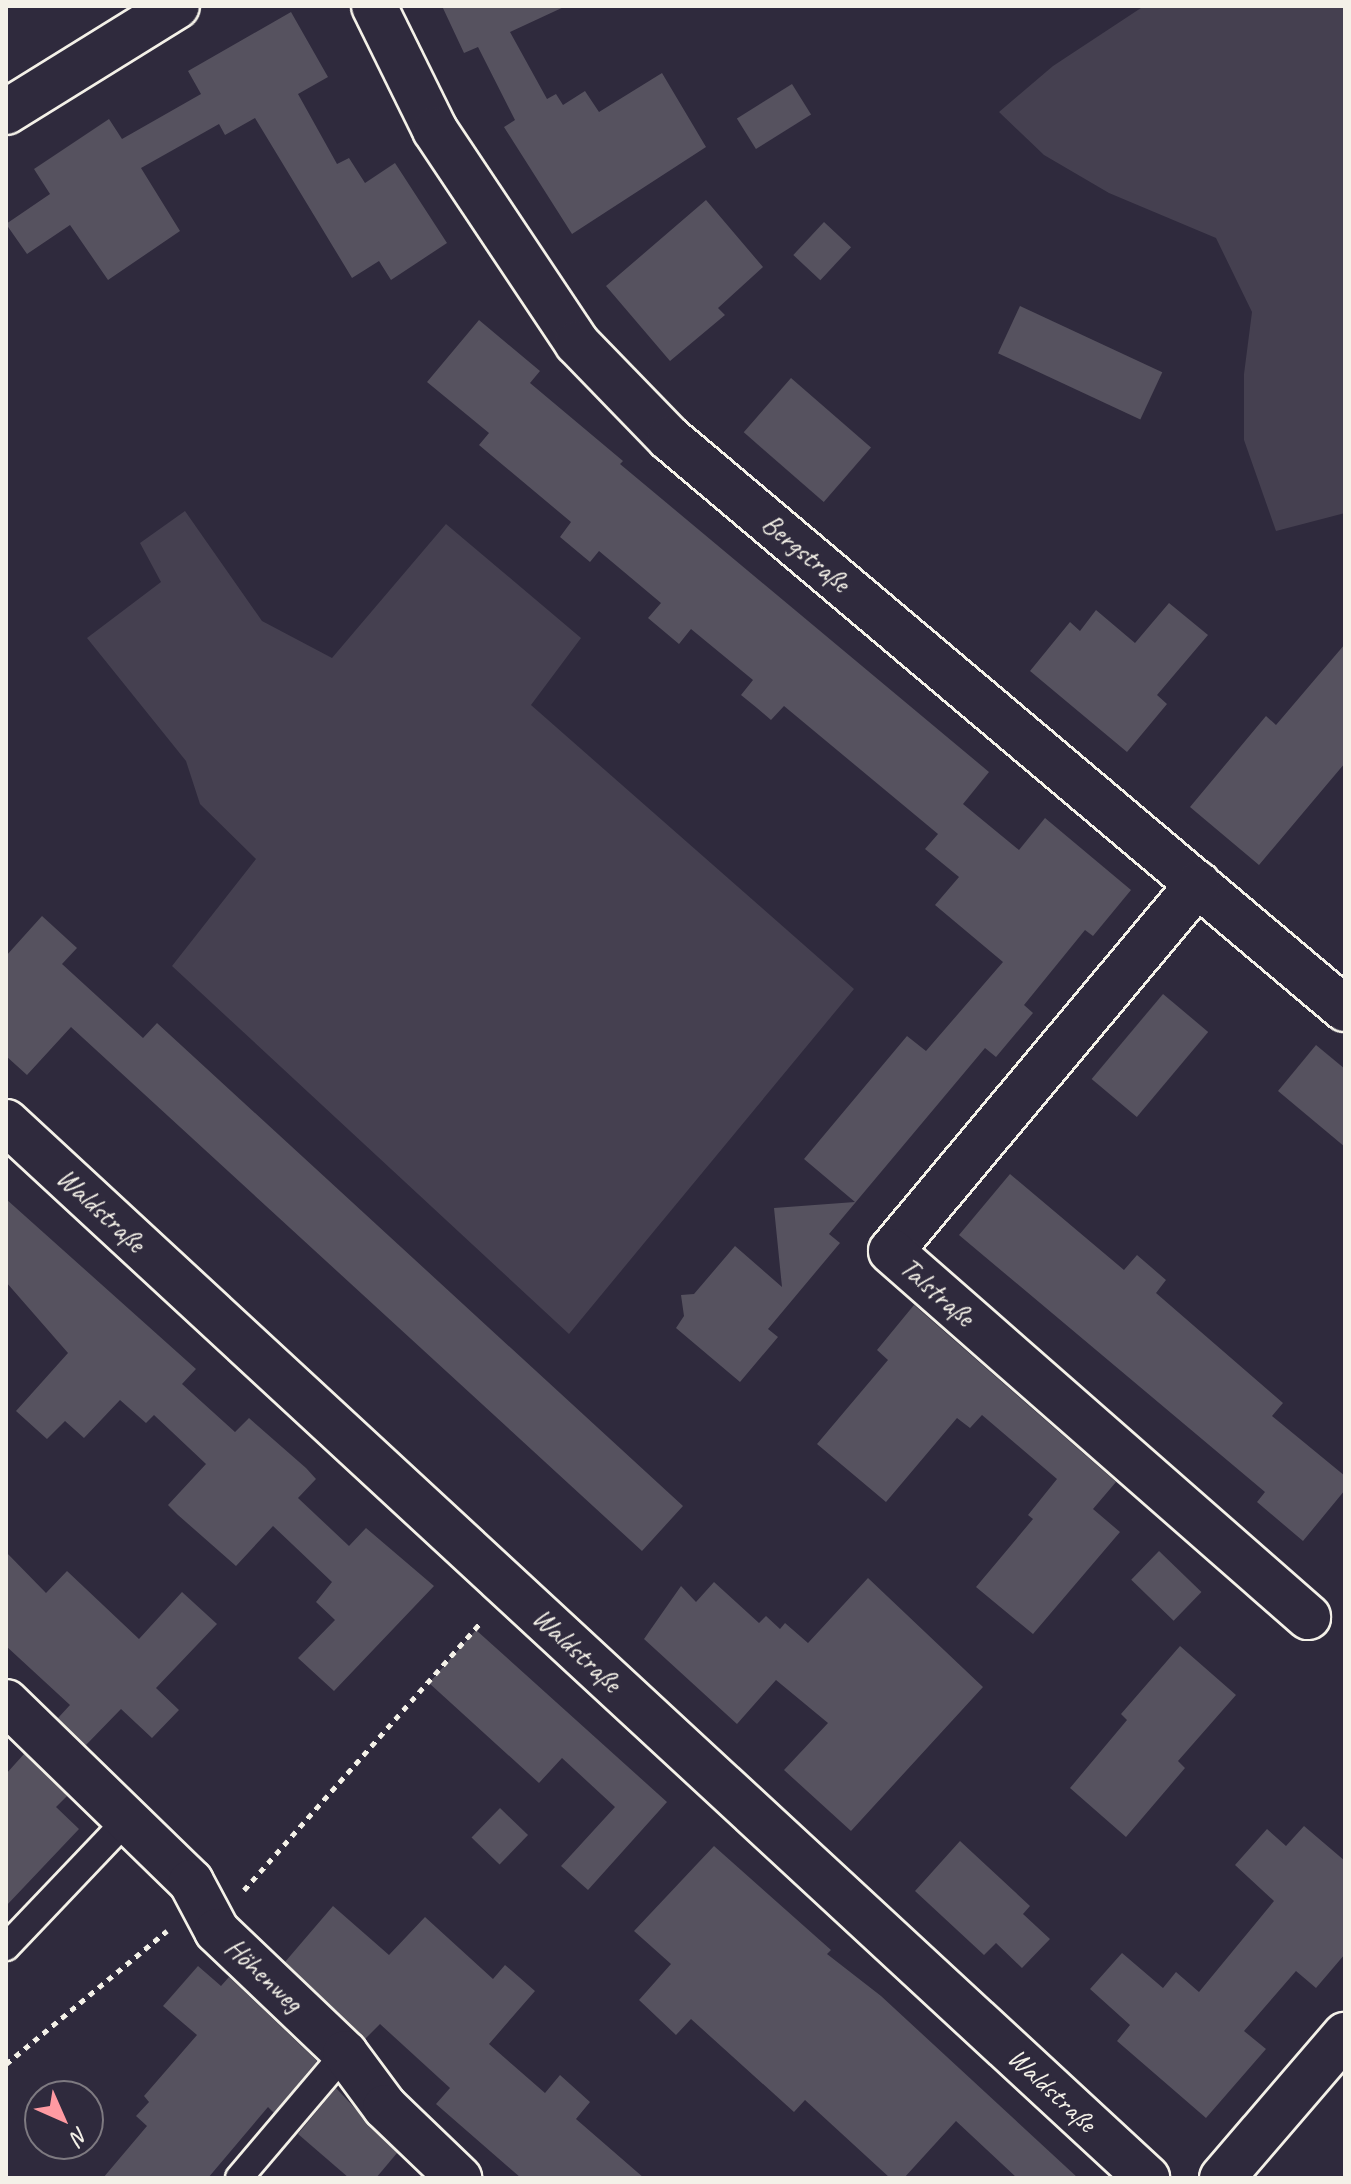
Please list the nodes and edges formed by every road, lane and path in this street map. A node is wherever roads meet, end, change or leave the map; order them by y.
1 (177, 6) edge
2 (374, 6) edge
3 (6, 112) edge
4 (1198, 884) junction
5 (1345, 1009) edge
6 (6, 1122) edge
7 (511, 1589) junction
8 (1308, 1617) dead end
9 (6, 1702) edge
10 (128, 1819) junction
11 (202, 1900) junction
12 (6, 1947) edge
13 (1345, 2035) edge
14 (345, 2053) junction
15 (6, 2064) edge
16 (239, 2178) edge
17 (459, 2178) edge
18 (1147, 2178) edge
19 (1222, 2178) edge

1 - 3 street
2 - 4 street, Bergstraße
4 - 5 street, Bergstraße
4 - 8 street, Talstraße
6 - 7 street, Waldstraße
7 - 11 path
7 - 18 street, Waldstraße
9 - 10 street, Höhenweg
10 - 11 street, Höhenweg
10 - 12 lane
11 - 14 street, Höhenweg
11 - 15 path
13 - 19 street
14 - 16 lane
14 - 17 street, Höhenweg

